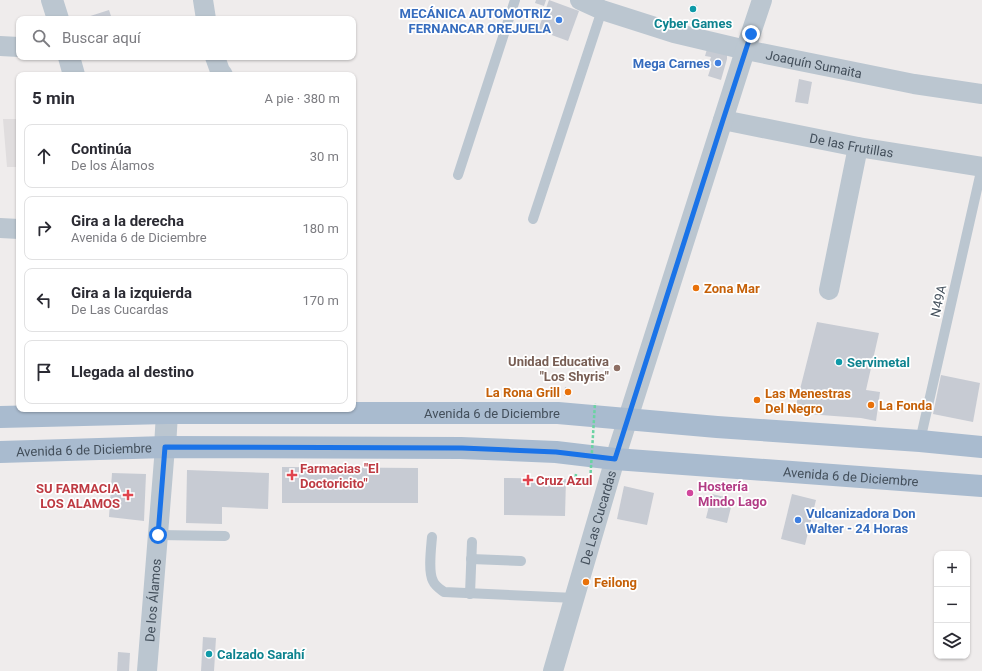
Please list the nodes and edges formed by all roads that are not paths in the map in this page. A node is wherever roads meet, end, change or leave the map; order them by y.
1 (52, 0) edge
2 (203, 0) edge
3 (515, 0) edge
4 (580, 0) edge
5 (762, 0) edge
6 (602, 10) junction
7 (57, 16) edge
8 (206, 16) edge
9 (0, 46) edge
10 (16, 46) edge
11 (746, 50) junction
12 (70, 60) edge
13 (216, 60) edge
14 (73, 72) edge
15 (220, 72) edge
16 (982, 94) edge
17 (723, 120) junction
18 (858, 147) junction
19 (982, 167) edge
20 (458, 175) dead end
21 (533, 219) dead end
22 (0, 228) edge
23 (16, 229) edge
24 (829, 290) dead end
25 (139, 412) edge
26 (167, 412) edge
27 (356, 412) edge
28 (0, 417) edge
29 (627, 419) junction
30 (920, 441) junction
31 (165, 447) junction
32 (982, 447) edge
33 (0, 452) edge
34 (615, 459) junction
35 (982, 486) edge
36 (158, 535) junction
37 (225, 536) dead end
38 (432, 537) dead end
39 (472, 542) dead end
40 (471, 559) junction
41 (521, 561) dead end
42 (470, 594) junction
43 (575, 598) junction
44 (147, 671) edge
45 (553, 671) edge

1 - 7 street
2 - 8 street
3 - 20 lane
4 - 6 street, Joaquín Sumaita
5 - 11 street, De Las Cucardas
6 - 11 street, Joaquín Sumaita
6 - 21 lane
9 - 10 street
11 - 16 street, Joaquín Sumaita
11 - 17 street, De Las Cucardas
12 - 14 street
13 - 15 street
17 - 18 street, De las Frutillas
17 - 29 street, De Las Cucardas
18 - 19 street, De las Frutillas
18 - 24 street
19 - 30 lane, N49A
22 - 23 street
25 - 28 main road, Avenida 6 de Diciembre
26 - 31 street, De los Álamos
27 - 29 main road, Avenida 6 de Diciembre
29 - 30 main road, Avenida 6 de Diciembre
29 - 34 street, De Las Cucardas
30 - 32 main road, Avenida 6 de Diciembre
31 - 33 main road, Avenida 6 de Diciembre
31 - 34 main road, Avenida 6 de Diciembre
31 - 36 street, De los Álamos
34 - 35 main road, Avenida 6 de Diciembre
34 - 43 street, De Las Cucardas
36 - 37 lane
36 - 44 street, De los Álamos
38 - 42 lane
39 - 40 lane
40 - 41 lane
40 - 42 lane
42 - 43 lane
43 - 45 street, De Las Cucardas

